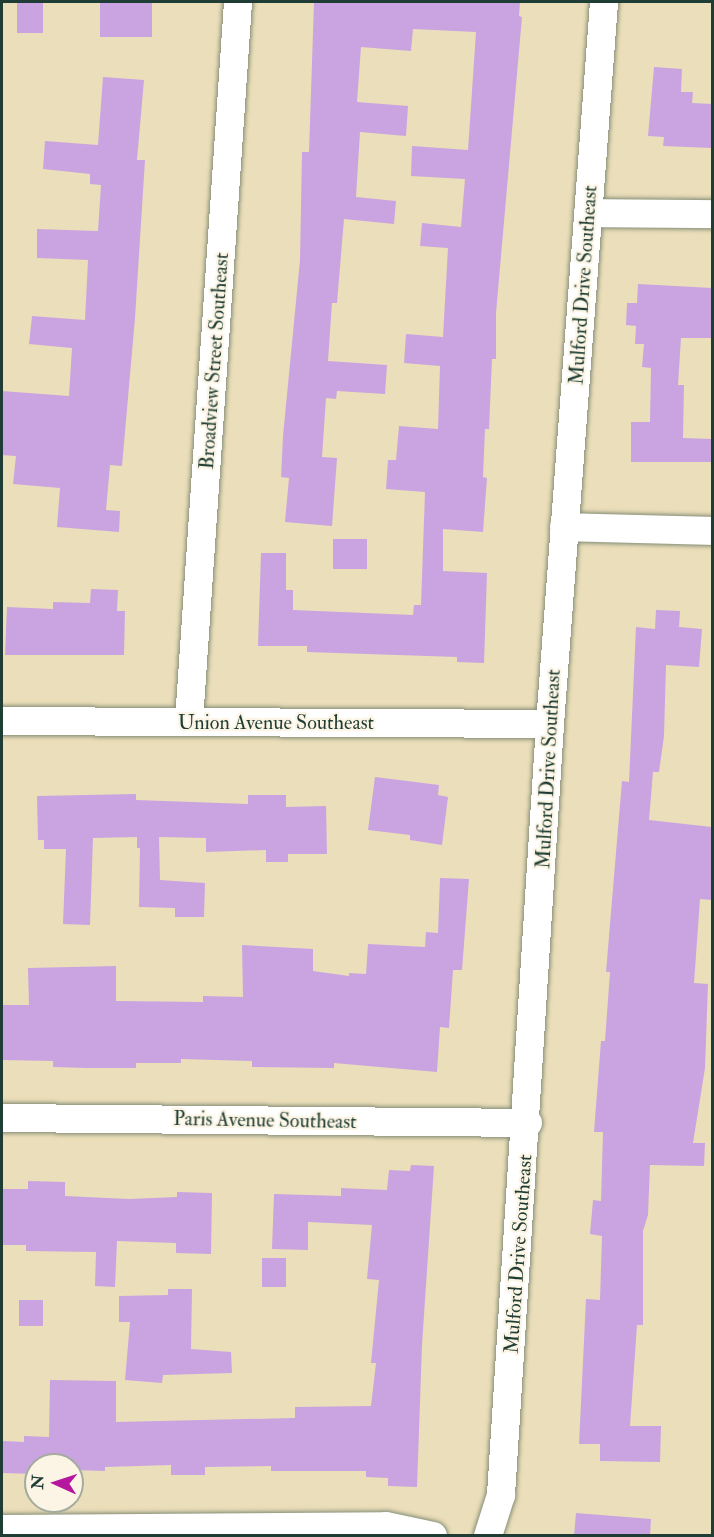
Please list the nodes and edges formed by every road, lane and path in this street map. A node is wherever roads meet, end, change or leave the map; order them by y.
1 (238, 2) edge
2 (604, 2) edge
3 (588, 213) junction
4 (712, 214) edge
5 (564, 527) junction
6 (712, 531) edge
7 (2, 721) edge
8 (189, 721) junction
9 (550, 724) junction
10 (2, 1118) edge
11 (528, 1123) junction
12 (2, 1529) edge
13 (433, 1536) edge
14 (488, 1536) edge

1 - 8 street, Broadview Street Southeast
2 - 3 street, Mulford Drive Southeast
3 - 4 street
3 - 5 street, Mulford Drive Southeast
5 - 6 street
5 - 9 street, Mulford Drive Southeast
7 - 8 street, Union Avenue Southeast
8 - 9 street, Union Avenue Southeast
9 - 11 street, Mulford Drive Southeast
10 - 11 street, Paris Avenue Southeast
11 - 14 street, Mulford Drive Southeast
12 - 13 street

